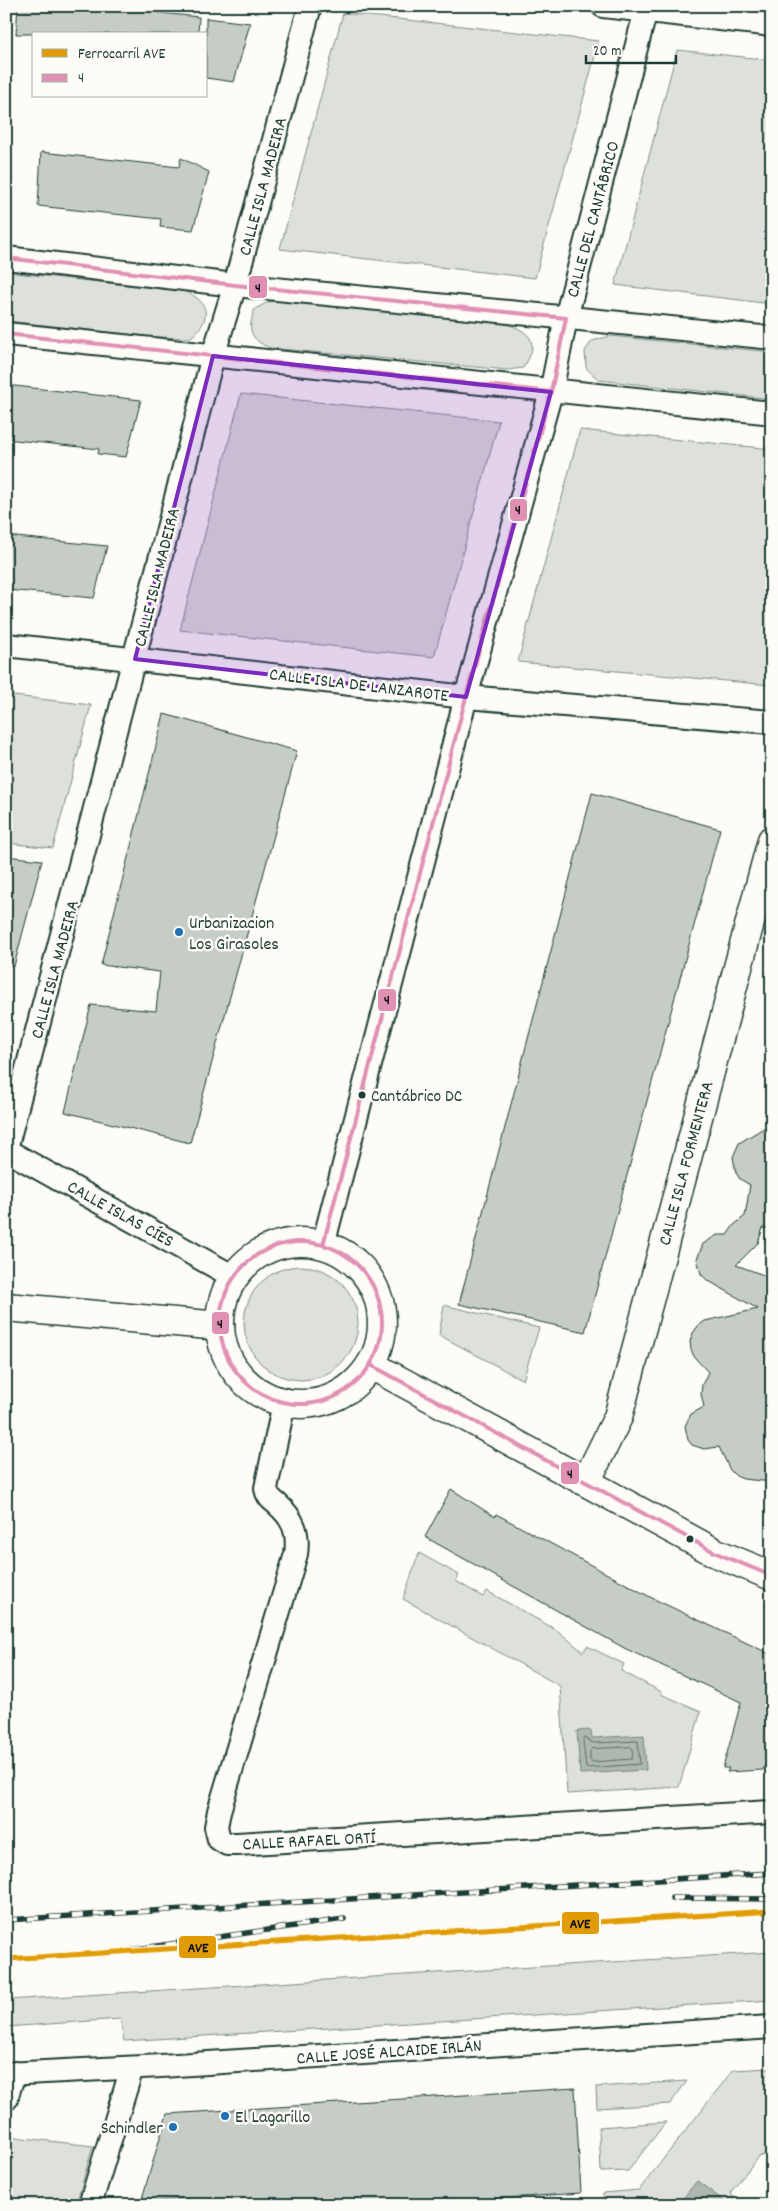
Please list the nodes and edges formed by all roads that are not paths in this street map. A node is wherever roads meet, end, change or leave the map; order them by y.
1 (310, 6) edge
2 (603, 6) edge
3 (647, 8) edge
4 (772, 24) edge
5 (6, 258) edge
6 (235, 285) junction
7 (566, 318) junction
8 (6, 334) edge
9 (772, 338) edge
10 (213, 356) junction
11 (550, 392) junction
12 (772, 413) edge
13 (6, 645) edge
14 (135, 659) junction
15 (466, 697) junction
16 (772, 722) edge
17 (772, 840) edge
18 (6, 1150) edge
19 (323, 1245) junction
20 (234, 1277) junction
21 (6, 1307) edge
22 (220, 1326) junction
23 (371, 1365) junction
24 (284, 1403) junction
25 (586, 1482) junction
26 (772, 1576) edge
27 (772, 1812) edge
28 (772, 2027) edge
29 (132, 2068) junction
30 (10, 2073) edge
31 (6, 2099) edge
32 (90, 2205) edge

1 - 6 street, CALLE ISLA MADEIRA
2 - 3 street
3 - 4 street
3 - 7 street, CALLE DEL CANTÁBRICO
5 - 6 street
6 - 7 street
6 - 10 street, CALLE ISLA MADEIRA
7 - 9 street
7 - 11 street, CALLE DEL CANTÁBRICO
8 - 10 street
10 - 11 street
10 - 14 street, CALLE ISLA MADEIRA
11 - 12 street
11 - 15 street, CALLE DEL CANTÁBRICO
13 - 14 street, CALLE ISLA DE LANZAROTE
14 - 15 street, CALLE ISLA DE LANZAROTE
14 - 18 street, CALLE ISLA MADEIRA
15 - 16 street, CALLE ISLA DE LANZAROTE
15 - 19 street, CALLE DEL CANTÁBRICO
17 - 25 main road, CALLE ISLA FORMENTERA
18 - 20 street, CALLE ISLAS CÍES
19 - 20 main road
19 - 23 main road
20 - 22 main road
21 - 22 main road
22 - 24 main road
23 - 24 main road
23 - 25 main road
24 - 27 street, CALLE RAFAEL ORTÍ
25 - 26 main road
28 - 29 street, CALLE JOSÉ ALCAIDE IRLÁN
29 - 30 street, CALLE JOSÉ ALCAIDE IRLÁN
29 - 32 street
30 - 31 street

